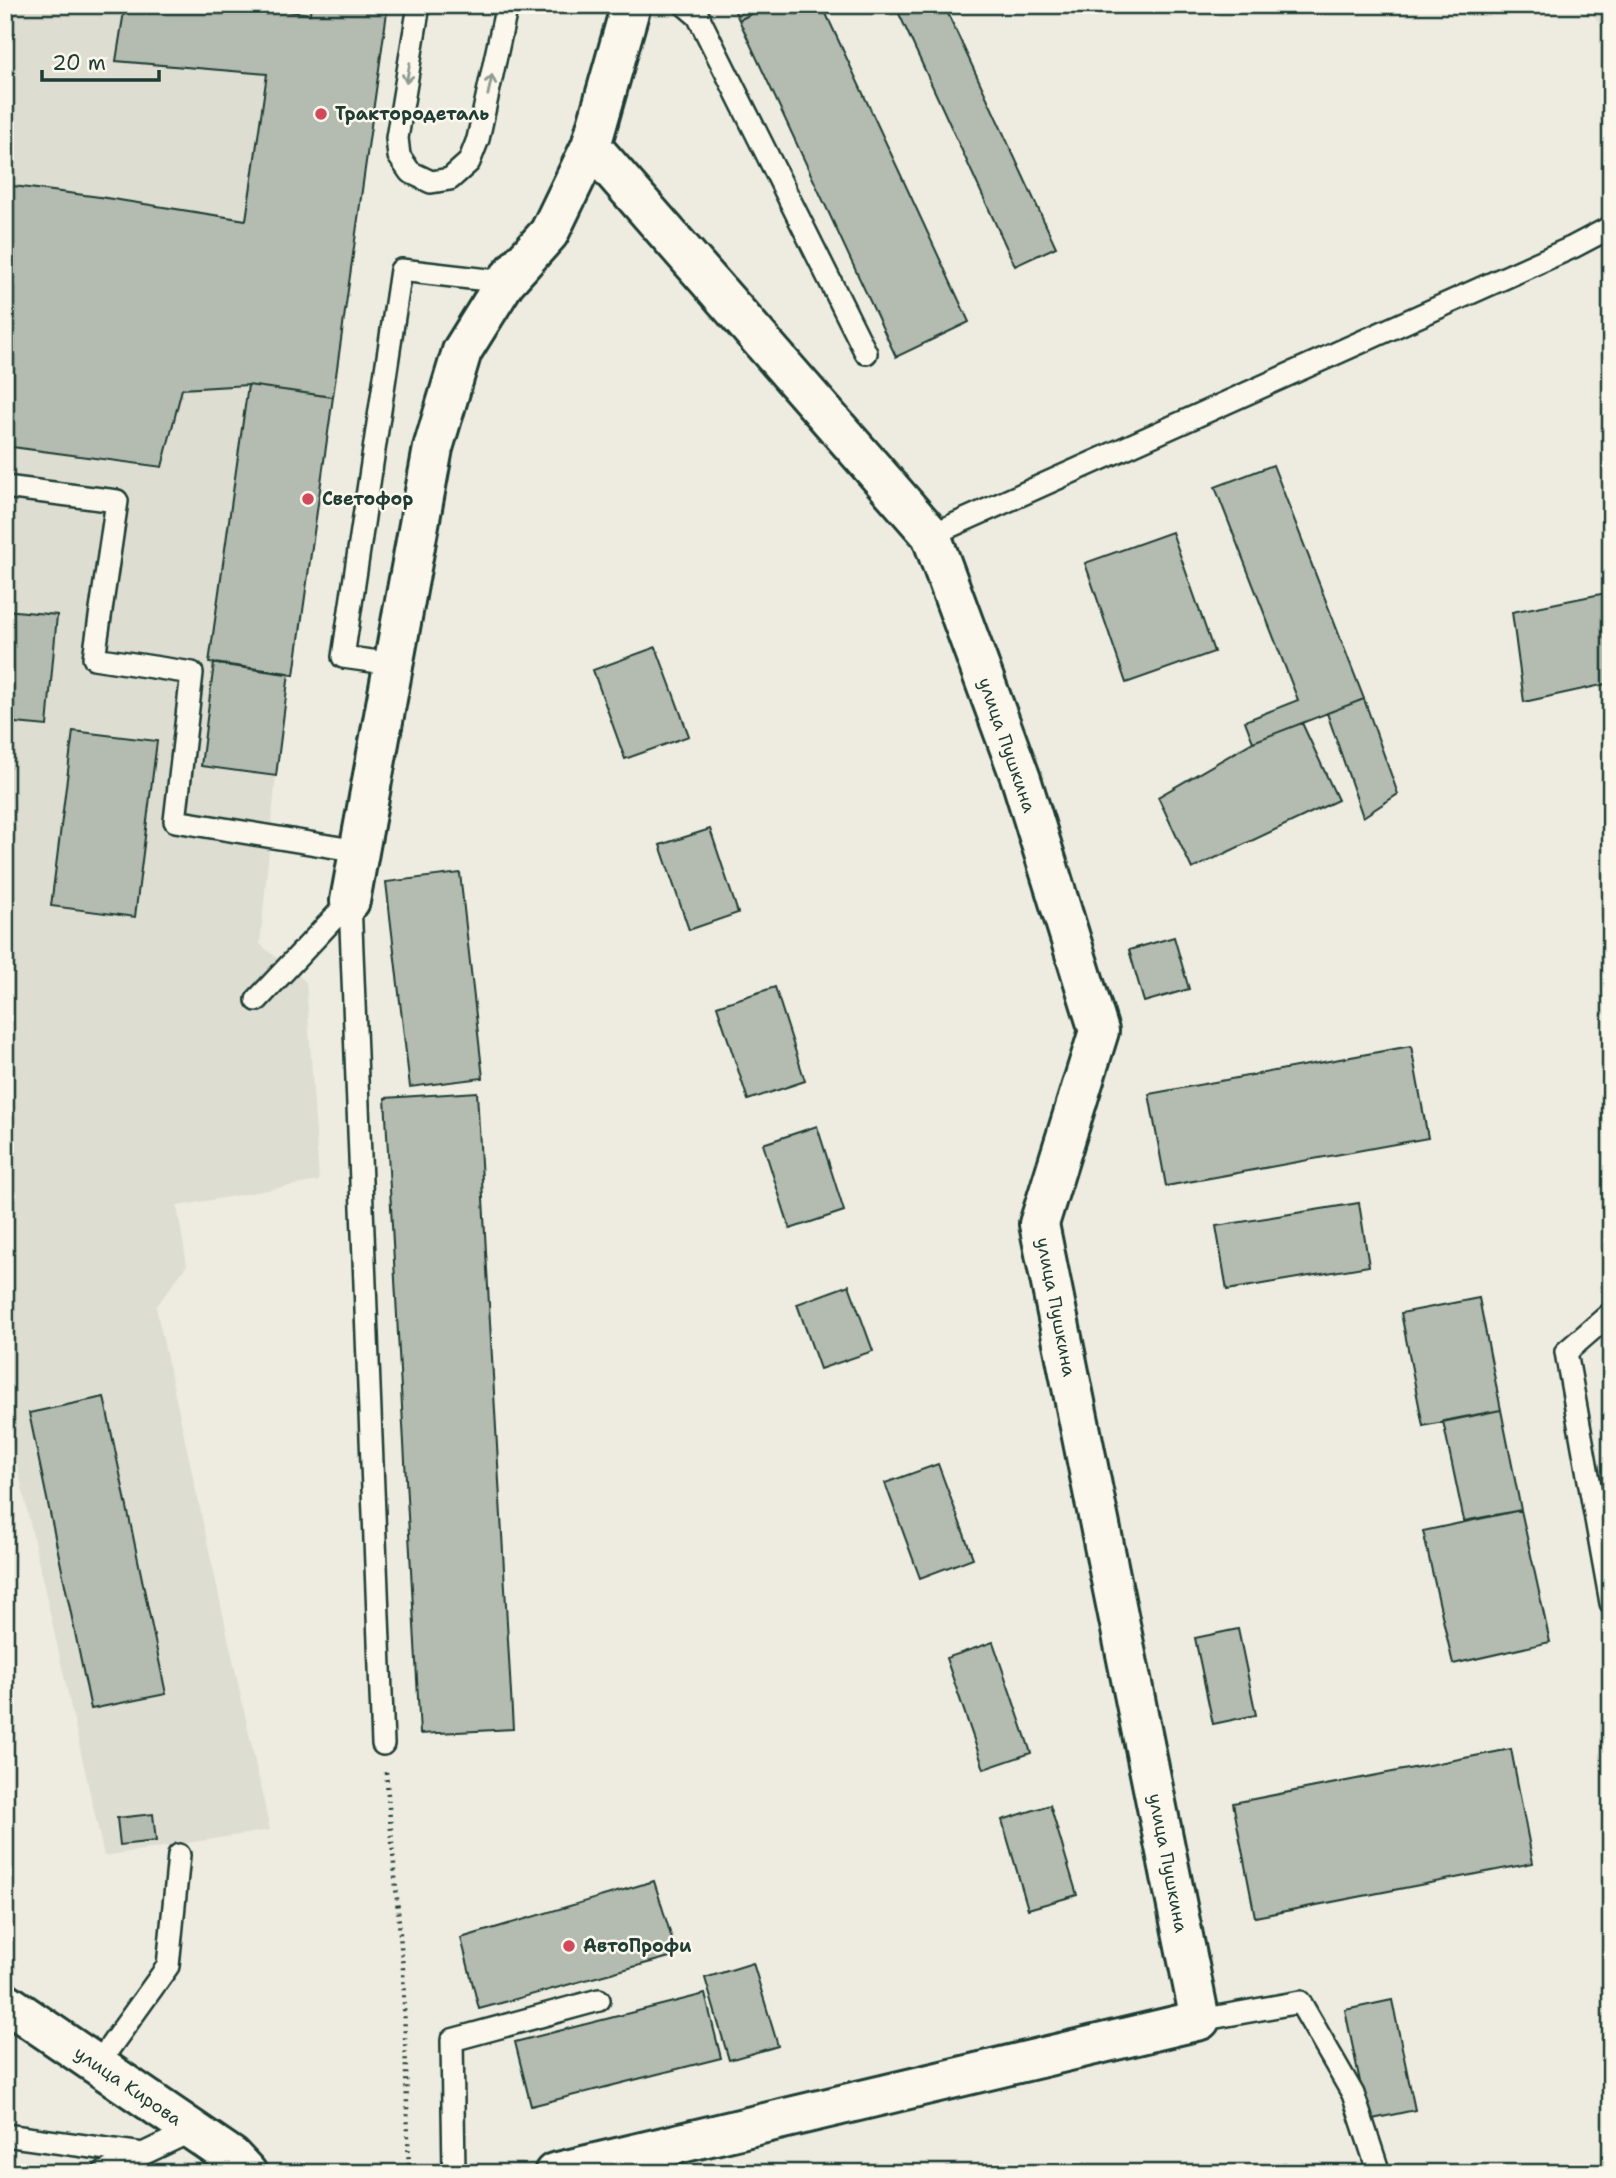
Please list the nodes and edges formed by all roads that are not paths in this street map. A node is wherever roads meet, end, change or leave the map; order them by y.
1 (419, 5) edge
2 (507, 5) edge
3 (631, 5) edge
4 (685, 5) edge
5 (591, 146) junction
6 (1611, 227) edge
7 (505, 282) junction
8 (866, 353) dead end
9 (5, 486) edge
10 (931, 535) junction
11 (393, 664) junction
12 (359, 851) junction
13 (350, 901) junction
14 (257, 1000) dead end
15 (1611, 1313) edge
16 (1611, 1603) edge
17 (383, 1744) road end
18 (179, 1855) dead end
19 (599, 2000) dead end
20 (5, 2002) edge
21 (1200, 2020) junction
22 (97, 2064) junction
23 (193, 2130) junction
24 (5, 2134) edge
25 (143, 2154) junction
26 (103, 2173) edge
27 (247, 2173) edge
28 (454, 2173) edge
29 (554, 2173) edge
30 (1380, 2173) edge

1 -> 2 lane
3 - 5 street
4 - 8 lane
5 - 7 street
5 - 10 street
6 - 10 lane
7 - 11 street
7 - 11 lane
9 - 12 lane
10 - 21 street, улица Пушкина
11 - 12 street
12 - 13 street
13 - 14 lane
13 - 17 lane
15 - 16 lane
18 - 22 lane
19 - 28 lane
20 - 22 street, улица Кирова
21 - 29 street
21 - 30 lane
22 - 23 street, улица Кирова
23 - 25 lane
23 - 27 street, улица Кирова
24 - 25 lane
25 - 26 lane

